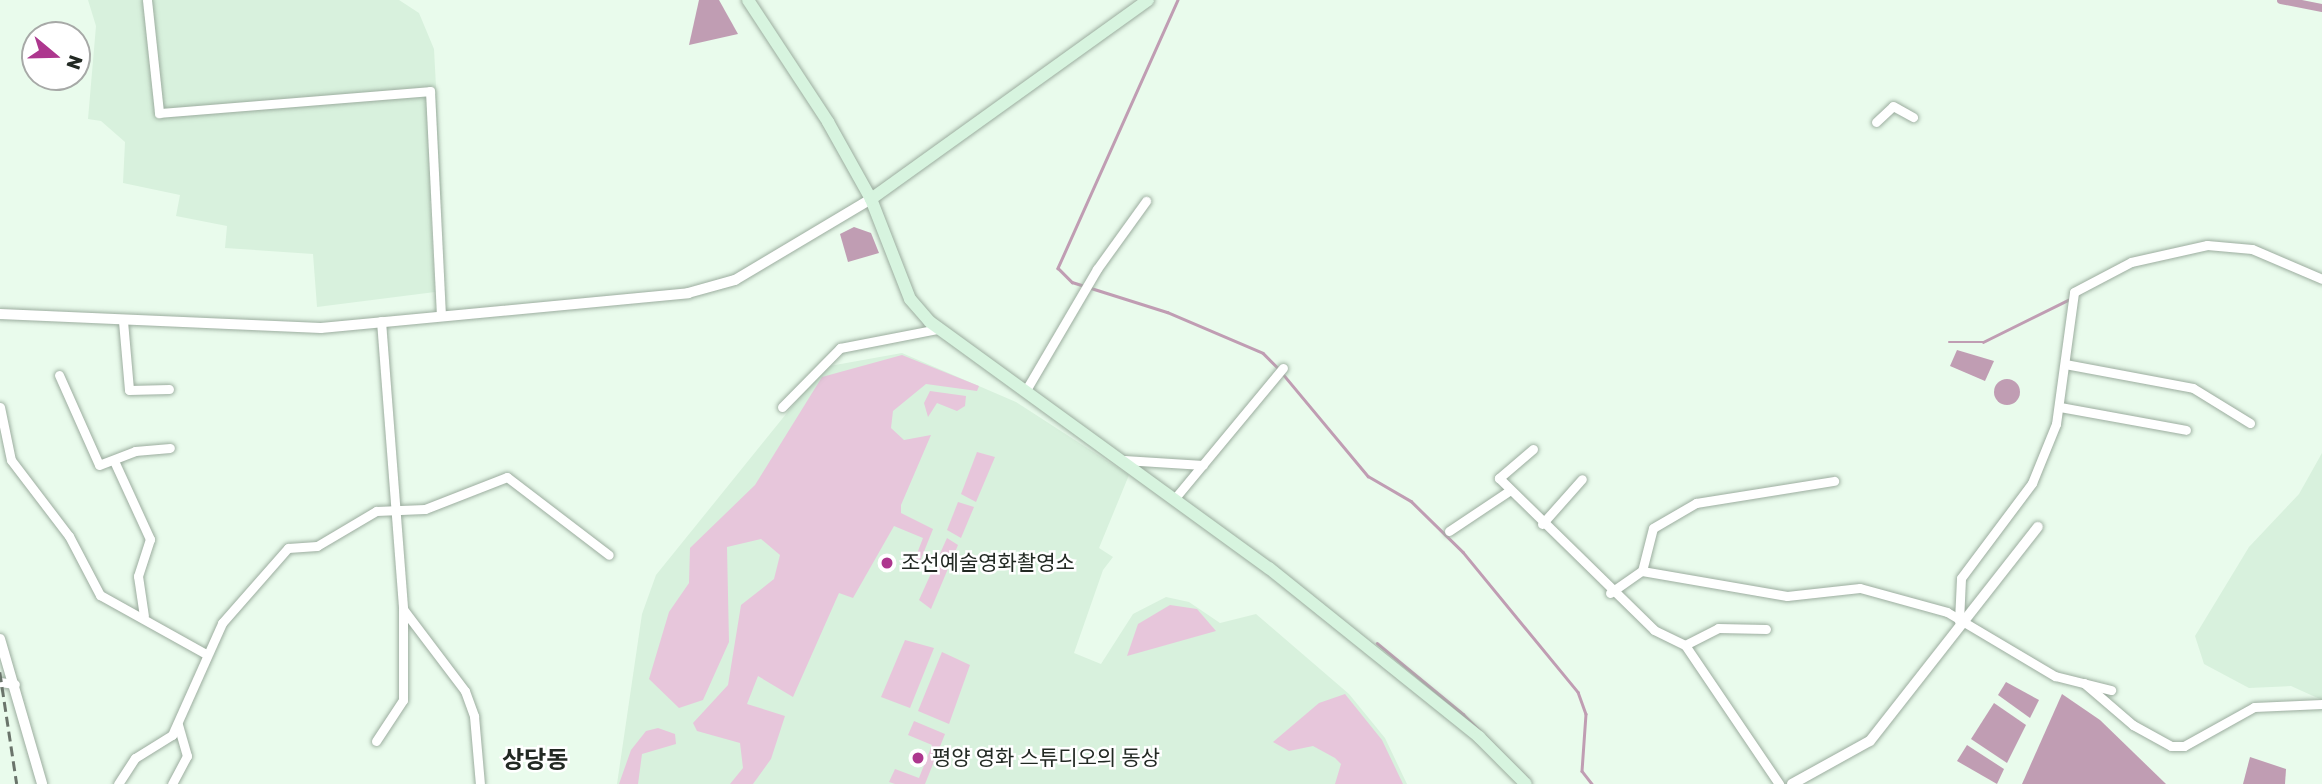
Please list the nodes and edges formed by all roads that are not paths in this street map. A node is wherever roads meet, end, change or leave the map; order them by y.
1 (147, 0) edge
2 (748, 0) edge
3 (1148, 0) edge
4 (1913, 117) dead end
5 (1876, 122) dead end
6 (871, 200) junction
7 (1146, 201) dead end
8 (2322, 279) edge
9 (0, 314) edge
10 (441, 315) junction
11 (123, 321) junction
12 (381, 321) junction
13 (938, 328) junction
14 (2065, 364) junction
15 (1283, 368) dead end
16 (59, 375) dead end
17 (169, 389) dead end
18 (1026, 390) junction
19 (0, 407) edge
20 (782, 407) dead end
21 (2060, 407) junction
22 (2250, 423) dead end
23 (2186, 430) dead end
24 (170, 448) dead end
25 (1533, 449) dead end
26 (1124, 460) junction
27 (115, 463) junction
28 (1203, 465) junction
29 (1582, 479) dead end
30 (1834, 481) dead end
31 (1509, 491) junction
32 (1175, 498) junction
33 (394, 510) junction
34 (1542, 524) junction
35 (2038, 527) dead end
36 (1450, 531) dead end
37 (609, 555) dead end
38 (1642, 571) junction
39 (1610, 593) junction
40 (403, 609) junction
41 (144, 616) junction
42 (1959, 621) junction
43 (1766, 629) dead end
44 (0, 639) edge
45 (1685, 645) junction
46 (204, 653) junction
47 (0, 682) edge
48 (2084, 683) junction
49 (15, 684) junction
50 (2111, 690) dead end
51 (2322, 704) edge
52 (178, 724) junction
53 (376, 741) dead end
54 (42, 784) edge
55 (118, 784) edge
56 (172, 784) edge
57 (480, 784) edge
58 (1525, 784) edge
59 (1779, 784) edge
60 (1792, 784) edge

1 - 10 street
2 - 6 main road
3 - 6 main road
4 - 5 street
6 - 10 street
6 - 13 main road
7 - 18 street
8 - 14 street
9 - 11 street
10 - 12 street
11 - 12 street
11 - 17 street
12 - 33 street
13 - 18 main road
13 - 20 street
14 - 21 street
14 - 22 street
15 - 28 street
16 - 27 street
18 - 26 main road
19 - 41 street
21 - 23 street
21 - 42 street
24 - 27 street
25 - 31 street
26 - 28 street
26 - 32 main road
27 - 41 street
28 - 32 street
29 - 34 street
30 - 38 street
31 - 34 street
31 - 36 street
32 - 58 main road
33 - 37 street
33 - 40 street
33 - 46 street
34 - 39 street
35 - 42 street
38 - 39 street
38 - 42 street
39 - 45 street
40 - 53 street
40 - 57 street
41 - 46 street
42 - 48 street
42 - 60 street
43 - 45 street
44 - 49 street
45 - 59 street
46 - 52 street
47 - 49 street
48 - 50 street
48 - 51 street
49 - 54 street
52 - 55 street
52 - 56 street

